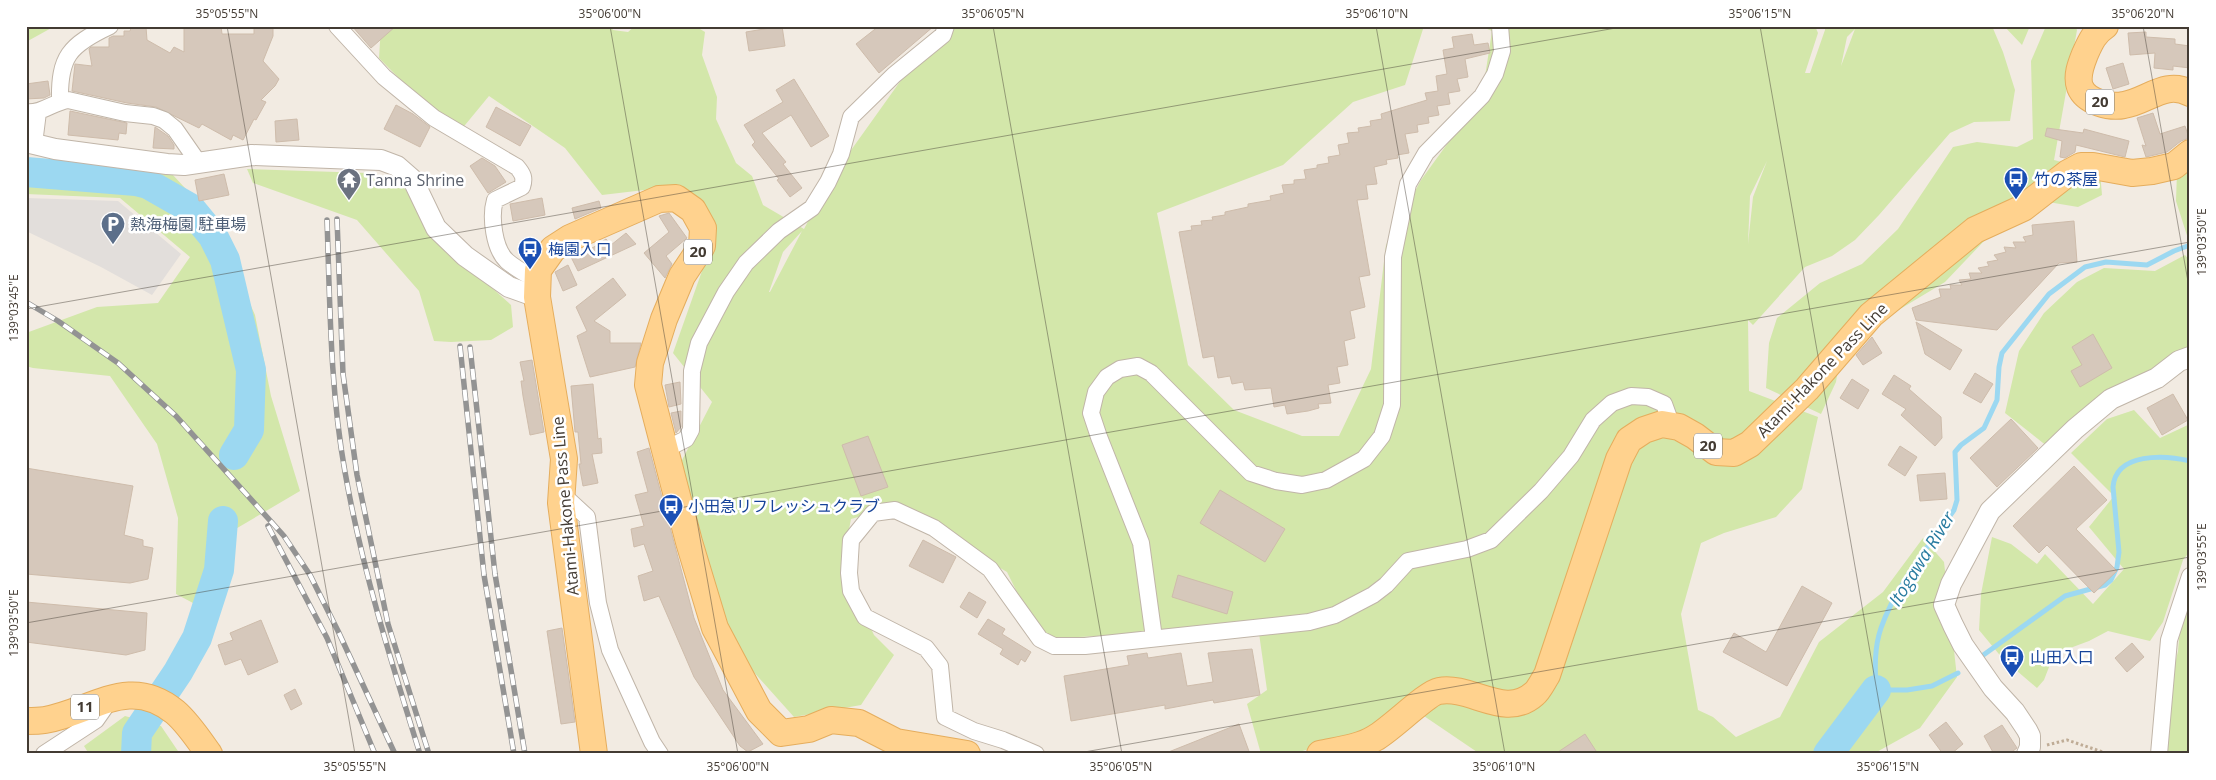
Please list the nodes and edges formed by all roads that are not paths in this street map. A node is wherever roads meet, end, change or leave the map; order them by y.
1 (110, 26) edge
2 (337, 26) edge
3 (946, 26) edge
4 (1500, 26) edge
5 (2105, 26) edge
6 (2190, 93) edge
7 (60, 101) junction
8 (32, 112) edge
9 (30, 143) edge
10 (2190, 153) edge
11 (198, 162) junction
12 (537, 289) junction
13 (2190, 356) edge
14 (1672, 426) junction
15 (666, 449) junction
16 (562, 494) junction
17 (2190, 576) edge
18 (1154, 638) junction
19 (111, 698) junction
20 (26, 721) edge
21 (2028, 750) edge
22 (44, 754) edge
23 (209, 754) edge
24 (594, 754) edge
25 (660, 754) edge
26 (967, 754) edge
27 (1036, 754) edge
28 (1320, 754) edge
29 (2159, 754) edge

1 - 7 street
2 - 12 street
3 - 15 street
4 - 18 street
5 - 6 main road, 20
7 - 8 street
7 - 11 street
8 - 9 street
9 - 11 street
10 - 14 main road, Atami-Hakone Pass Line / 20
11 - 12 street
12 - 15 main road, Atami-Hakone Pass Line / 20
12 - 16 main road, Atami-Hakone Pass Line / 20
13 - 21 street
14 - 18 street
14 - 28 main road, Atami-Hakone Pass Line / 20
15 - 26 main road, Atami-Hakone Pass Line / 20
16 - 24 main road, Atami-Hakone Pass Line / 20
16 - 25 street
17 - 29 street
18 - 27 street
19 - 20 main road, 11
19 - 22 street
19 - 23 main road, 11

